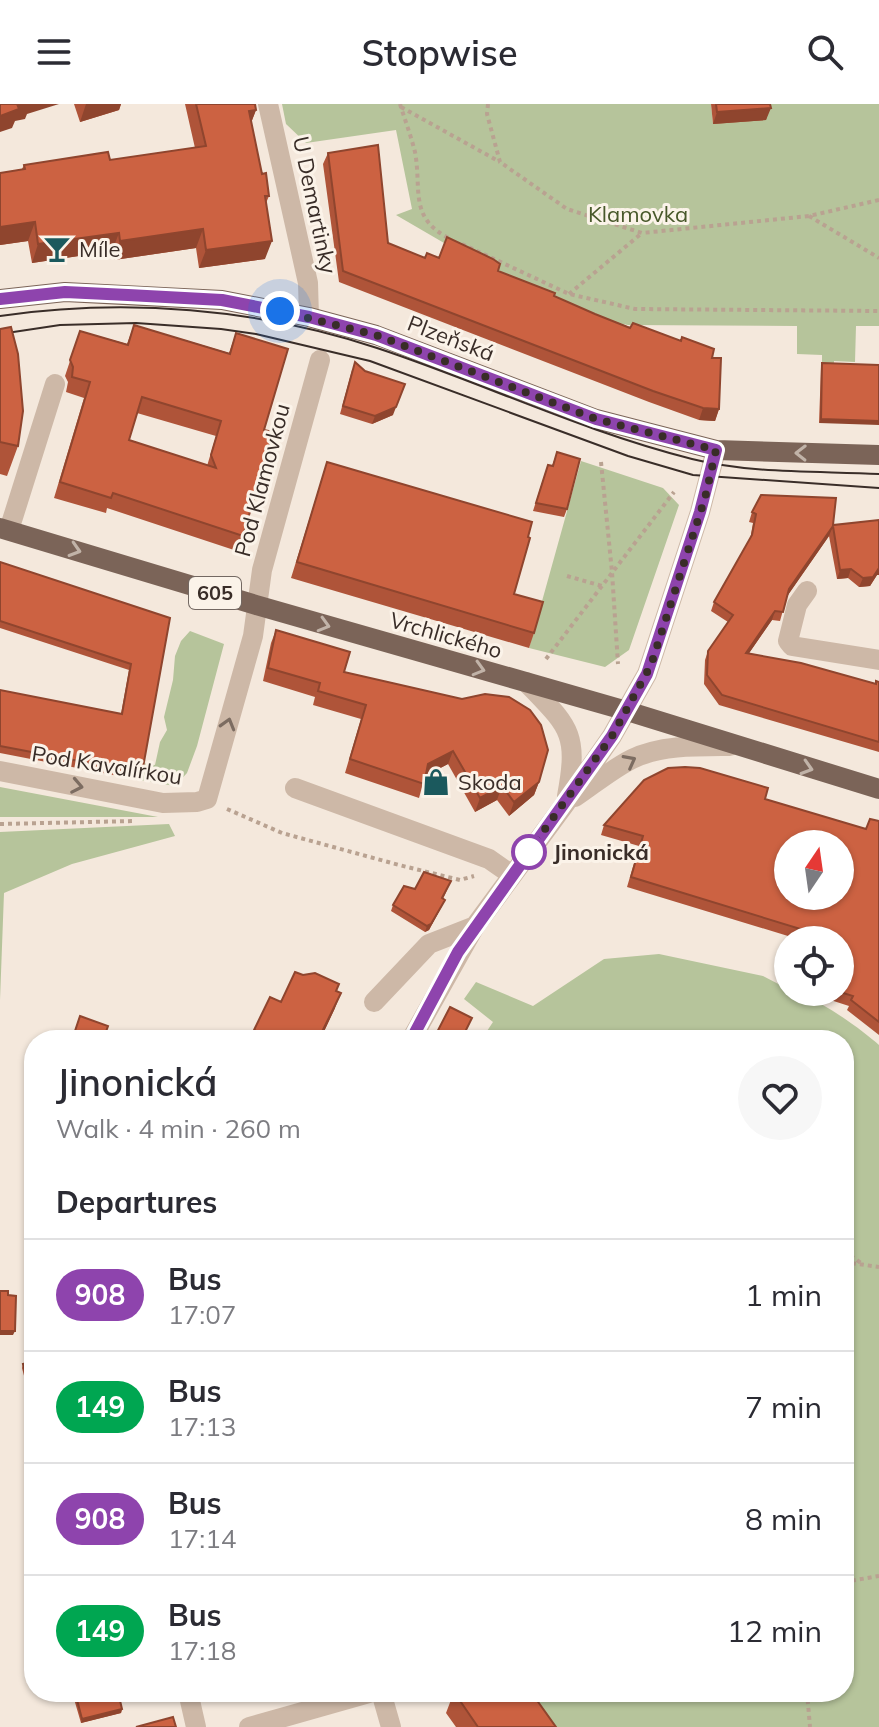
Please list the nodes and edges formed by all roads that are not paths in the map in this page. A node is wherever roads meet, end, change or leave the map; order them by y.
1 (268, 104) edge
2 (0, 299) edge
3 (309, 317) junction
4 (320, 360) dead end
5 (55, 384) dead end
6 (716, 450) junction
7 (879, 455) edge
8 (5, 529) edge
9 (807, 591) dead end
10 (256, 605) junction
11 (879, 660) edge
12 (526, 682) junction
13 (627, 711) junction
14 (736, 746) junction
15 (0, 771) edge
16 (295, 788) dead end
17 (879, 789) edge
18 (207, 799) joint
19 (565, 804) junction
20 (512, 875) junction
21 (475, 926) junction
22 (374, 1002) dead end
23 (416, 1030) edge
24 (190, 1702) edge
25 (338, 1702) edge
26 (384, 1702) edge
27 (196, 1727) edge
28 (249, 1727) edge
29 (391, 1727) edge

1 - 3 street, U Demartinky
2 - 3 main road, Plzeňská
3 - 6 main road, Plzeňská
4 - 10 street, Pod Klamovkou
5 - 8 street
7 -> 6 main road, Plzeňská
6 - 13 street
8 -> 10 main road, Vrchlického / 605
9 - 11 street
10 -> 12 main road, Vrchlického / 605
18 -> 10 street, Pod Klamovkou
12 - 13 main road, Vrchlického / 605
12 - 19 street
13 - 14 main road, Vrchlického / 605
13 - 19 street
14 -> 17 main road, Vrchlického / 605
19 -> 14 street
15 -> 18 street, Pod Kavalírkou
16 - 20 street
19 - 20 street
20 - 21 street
21 - 22 street
21 - 23 street
24 - 27 street
25 - 28 street
26 - 29 street

